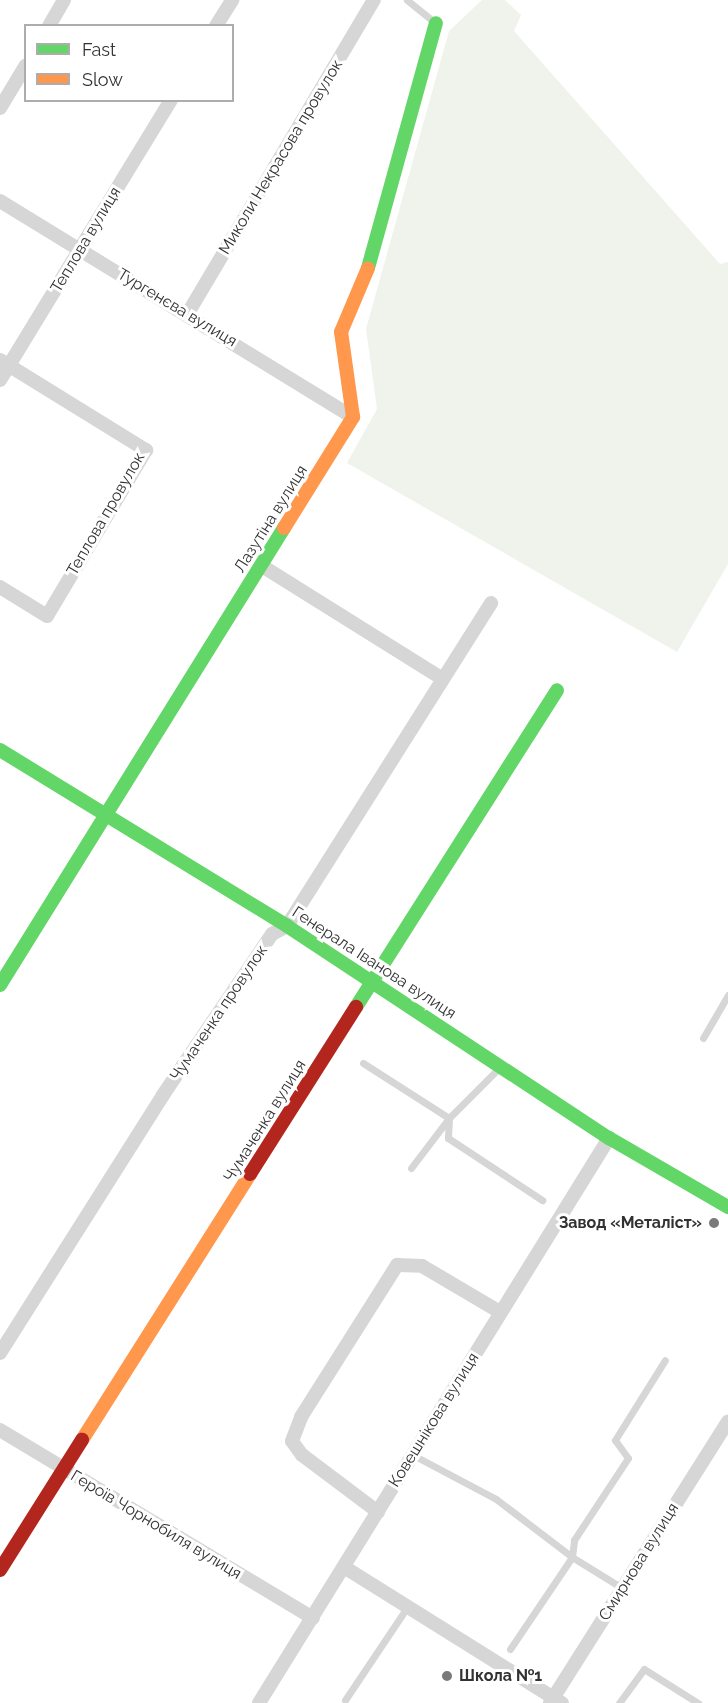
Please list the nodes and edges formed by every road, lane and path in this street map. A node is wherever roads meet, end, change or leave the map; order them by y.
1 (64, 0) edge
2 (232, 0) edge
3 (374, 0) edge
4 (407, 0) edge
5 (436, 23) joint
6 (50, 24) edge
7 (217, 24) edge
8 (24, 68) edge
9 (170, 102) edge
10 (0, 108) edge
11 (0, 201) edge
12 (80, 250) junction
13 (188, 313) junction
14 (4, 362) edge
15 (0, 380) edge
16 (353, 417) junction
17 (262, 566) junction
18 (0, 587) edge
19 (491, 603) dead end
20 (443, 679) junction
21 (557, 690) dead end
22 (0, 750) edge
23 (107, 816) junction
24 (288, 926) junction
25 (373, 981) junction
26 (0, 985) edge
27 (728, 995) edge
28 (703, 1038) dead end
29 (363, 1063) dead end
30 (501, 1066) junction
31 (449, 1118) junction
32 (609, 1138) junction
33 (411, 1168) dead end
34 (542, 1200) dead end
35 (728, 1207) edge
36 (500, 1312) junction
37 (0, 1353) edge
38 (665, 1360) dead end
39 (728, 1420) edge
40 (0, 1430) edge
41 (716, 1441) junction
42 (728, 1448) edge
43 (413, 1455) junction
44 (63, 1469) junction
45 (378, 1512) junction
46 (572, 1557) junction
47 (344, 1567) junction
48 (0, 1570) edge
49 (622, 1588) junction
50 (408, 1606) junction
51 (314, 1618) junction
52 (510, 1649) dead end
53 (345, 1700) dead end
54 (555, 1701) edge
55 (259, 1703) edge
56 (619, 1703) edge
57 (698, 1703) edge

1 - 6 street
2 - 7 street
3 - 13 street, Миколи Некрасова провулок
4 - 5 lane
5 - 16 street
8 - 10 street
9 - 12 street, Теплова вулиця
11 - 12 street, Тургенєва вулиця
12 - 13 street, Тургенєва вулиця
12 - 14 street, Теплова вулиця
13 - 16 street, Тургенєва вулиця
14 - 15 street, Теплова вулиця
14 - 18 street, Теплова провулок
16 - 17 street, Лазутіна вулиця
17 - 20 street
17 - 23 street, Лазутіна вулиця
19 - 20 street, Чумаченка провулок
20 - 24 street, Чумаченка провулок
21 - 25 street, Чумаченка вулиця
22 - 23 street, Генерала Іванова вулиця
23 - 24 street, Генерала Іванова вулиця
23 - 26 street, Лазутіна вулиця
24 - 25 street, Генерала Іванова вулиця
24 - 37 street, Чумаченка провулок
25 - 30 street, Генерала Іванова вулиця
25 - 44 street, Чумаченка вулиця
27 - 28 lane
29 - 31 lane
30 - 31 lane
30 - 32 street, Генерала Іванова вулиця
31 - 33 lane
31 - 34 lane
32 - 35 street, Генерала Іванова вулиця
32 - 36 street, Ковешнікова вулиця
36 - 43 street, Ковешнікова вулиця
36 - 45 street
38 - 46 lane
39 - 41 street, Смирнова вулиця
40 - 44 street, Героїв Чорнобиля вулиця
41 - 42 street
41 - 49 street, Смирнова вулиця
43 - 45 street, Ковешнікова вулиця
43 - 46 lane
44 - 48 street, Чумаченка вулиця
44 - 51 street, Героїв Чорнобиля вулиця
45 - 47 street, Ковешнікова вулиця
46 - 49 lane
46 - 52 lane
47 - 50 street
47 - 51 street, Ковешнікова вулиця
49 - 54 street, Смирнова вулиця
50 - 53 lane
50 - 54 street
51 - 55 street, Ковешнікова вулиця
56 - 57 lane

